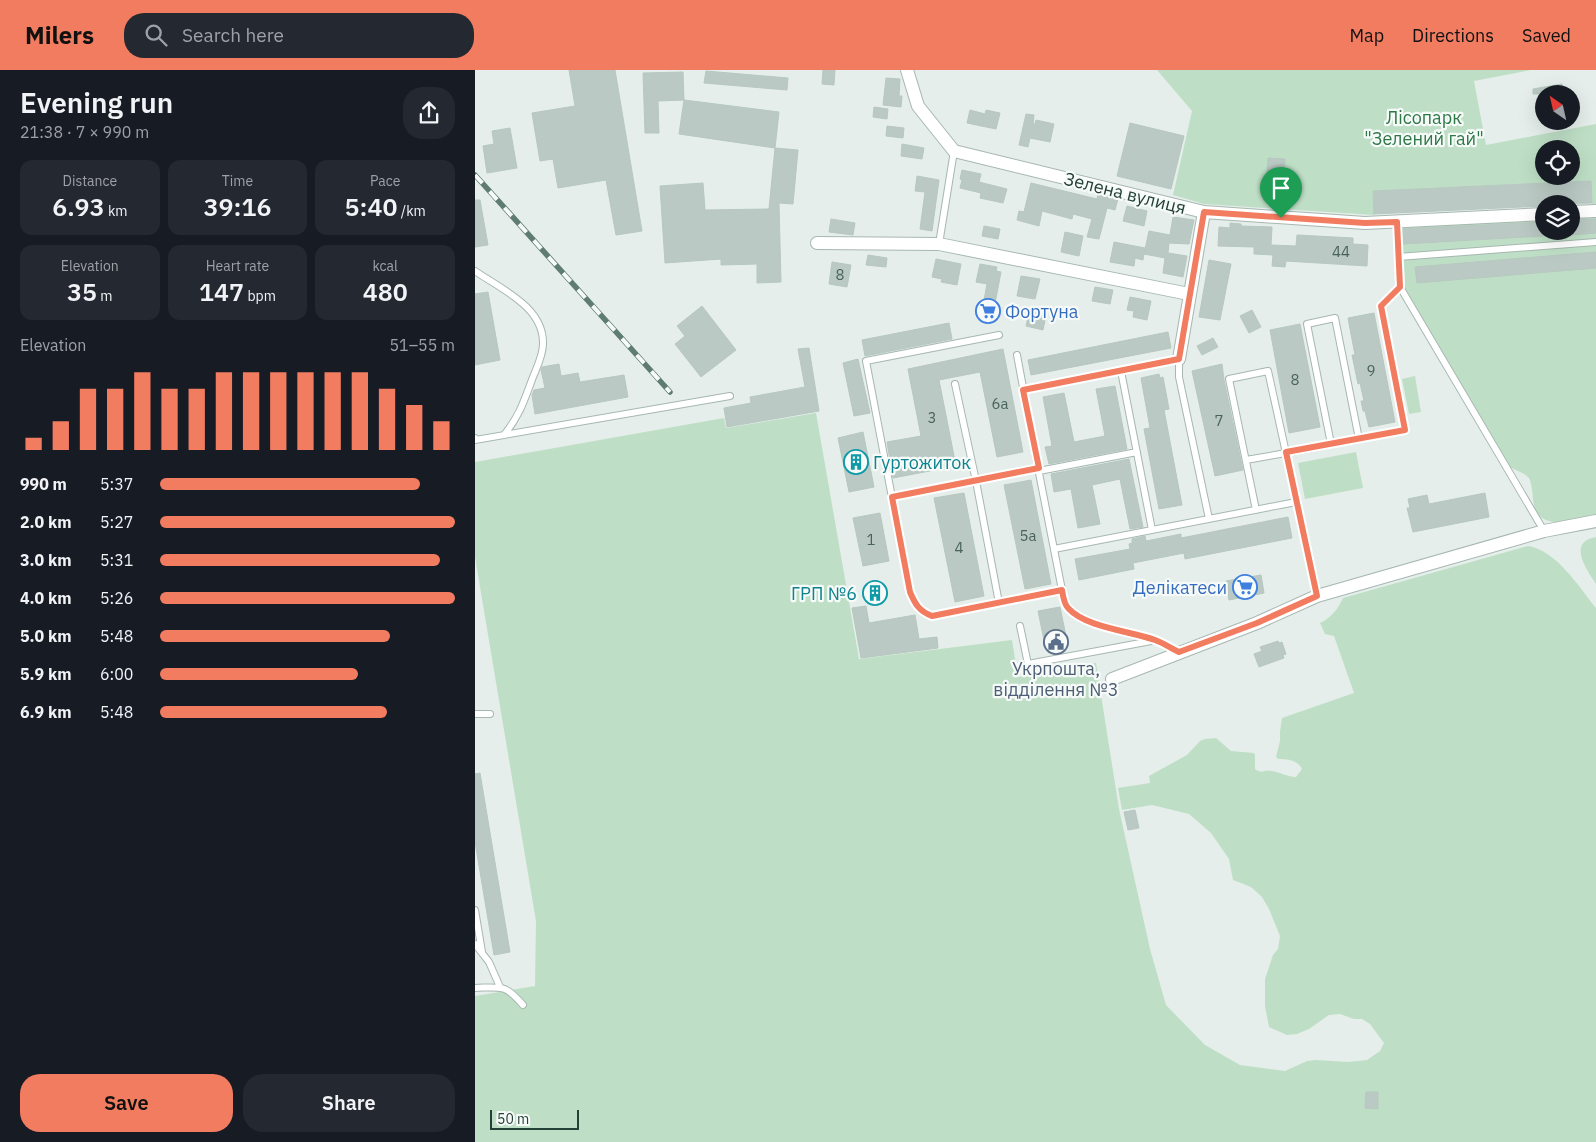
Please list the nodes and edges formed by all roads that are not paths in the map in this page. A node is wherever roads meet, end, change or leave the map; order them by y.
1 (907, 70) edge
2 (954, 151) junction
3 (1596, 210) edge
4 (1580, 211) edge
5 (1204, 212) junction
6 (1535, 214) edge
7 (1397, 222) junction
8 (1596, 242) edge
9 (817, 243) dead end
10 (939, 244) junction
11 (1399, 257) junction
12 (475, 271) edge
13 (1400, 287) junction
14 (1189, 294) junction
15 (999, 335) dead end
16 (1017, 355) dead end
17 (1179, 359) junction
18 (1121, 371) junction
19 (955, 384) dead end
20 (1023, 390) junction
21 (730, 396) dead end
22 (504, 435) junction
23 (475, 438) edge
24 (1359, 439) junction
25 (1331, 444) junction
26 (1137, 452) junction
27 (1286, 452) junction
28 (1246, 460) junction
29 (1039, 470) junction
30 (976, 481) junction
31 (892, 497) junction
32 (1296, 502) junction
33 (1256, 510) junction
34 (1209, 519) junction
35 (1596, 521) edge
36 (1152, 530) junction
37 (1544, 531) junction
38 (1054, 549) junction
39 (1062, 590) junction
40 (1317, 596) junction
41 (999, 603) junction
42 (1020, 626) dead end
43 (1154, 640) junction
44 (1179, 652) junction
45 (1112, 679) dead end
46 (475, 714) edge
47 (490, 714) dead end
48 (475, 910) edge
49 (475, 944) edge
50 (482, 954) junction
51 (499, 987) junction
52 (475, 988) edge
53 (523, 1006) dead end

1 - 2 street
2 - 5 street, Зелена вулиця
2 - 10 lane
3 - 4 street
5 - 7 street, Зелена вулиця
5 - 14 street
6 - 7 street, Зелена вулиця
7 - 11 lane
8 - 11 lane
9 - 10 street
10 - 14 street
11 - 13 lane
12 - 22 lane
13 - 24 lane
13 - 37 lane
14 - 17 street
15 - 31 lane
16 - 20 lane
17 - 18 lane
17 - 34 lane
18 - 20 lane
18 - 26 lane
19 - 30 lane
20 - 29 lane
21 - 22 lane
22 - 23 lane
24 - 25 lane
24 - 25 lane
25 - 27 lane
26 - 29 lane
26 - 36 lane
27 - 28 lane
27 - 28 lane
27 - 32 lane
28 - 33 lane
29 - 30 lane
29 - 38 lane
30 - 31 lane
30 - 41 lane
31 - 41 lane
32 - 33 lane
32 - 40 lane
33 - 34 lane
34 - 36 lane
35 - 37 street
36 - 38 lane
37 - 40 street
38 - 39 lane
39 - 41 lane
39 - 43 lane
40 - 44 street
42 - 43 lane
43 - 44 lane
44 - 45 street
46 - 47 lane
48 - 50 lane
49 - 50 lane
50 - 51 lane
51 - 52 lane
51 - 53 lane

